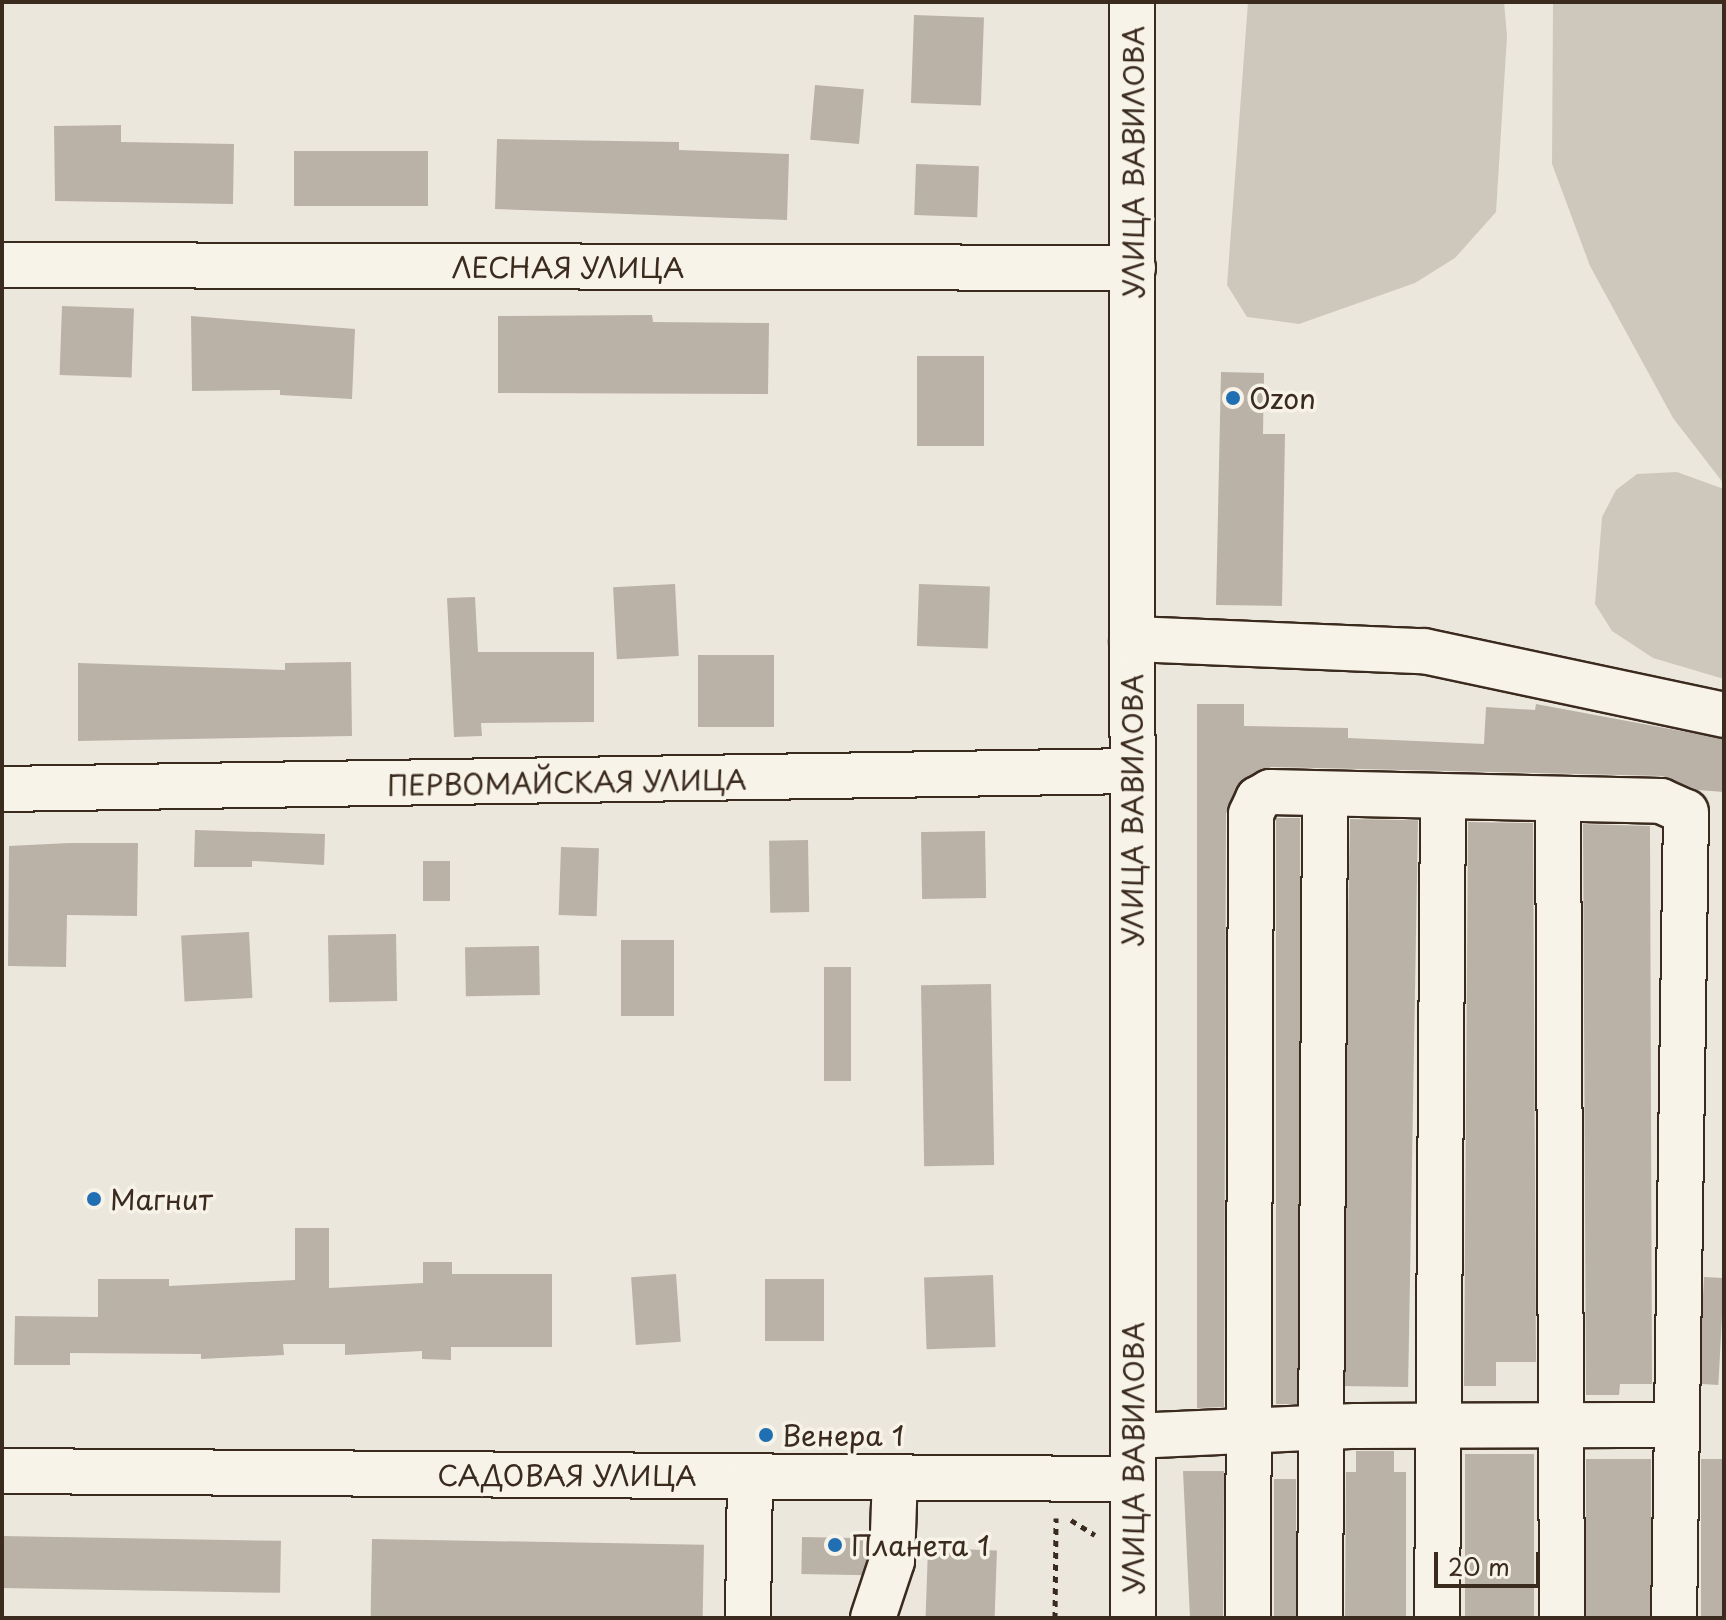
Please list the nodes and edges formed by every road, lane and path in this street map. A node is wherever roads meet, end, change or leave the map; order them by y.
1 (1132, 2) edge
2 (2, 265) edge
3 (1133, 268) junction
4 (1132, 639) junction
5 (1724, 715) edge
6 (1132, 771) junction
7 (2, 789) edge
8 (1325, 794) junction
9 (1443, 796) junction
10 (1558, 799) junction
11 (1561, 1425) junction
12 (1674, 1425) junction
13 (1437, 1426) junction
14 (1320, 1431) junction
15 (1247, 1434) junction
16 (1133, 1436) junction
17 (2, 1471) edge
18 (750, 1476) junction
19 (895, 1477) junction
20 (1133, 1479) junction
21 (1056, 1518) dead end
22 (748, 1618) edge
23 (873, 1618) edge
24 (1055, 1618) edge
25 (1133, 1618) edge
26 (1248, 1618) edge
27 (1320, 1618) edge
28 (1437, 1618) edge
29 (1562, 1618) edge
30 (1674, 1618) edge

1 - 3 street, УЛИЦА ВАВИЛОВА
2 - 3 street, ЛЕСНАЯ УЛИЦА
3 - 4 street, УЛИЦА ВАВИЛОВА
4 - 5 street
4 - 6 street, УЛИЦА ВАВИЛОВА
6 - 7 street, ПЕРВОМАЙСКАЯ УЛИЦА
6 - 16 street, УЛИЦА ВАВИЛОВА
8 - 9 street
8 - 14 street
8 - 15 street
9 - 10 street
9 - 13 street
10 - 11 street
10 - 12 street
11 - 12 street
11 - 13 street
11 - 29 street
12 - 30 street
13 - 14 street
13 - 28 street
14 - 15 street
14 - 27 street
15 - 16 street
15 - 26 street
16 - 20 street, УЛИЦА ВАВИЛОВА
17 - 18 street, САДОВАЯ УЛИЦА
18 - 19 street, САДОВАЯ УЛИЦА
18 - 22 street
19 - 20 street, САДОВАЯ УЛИЦА
19 - 23 street
20 - 25 street, УЛИЦА ВАВИЛОВА
21 - 24 path

